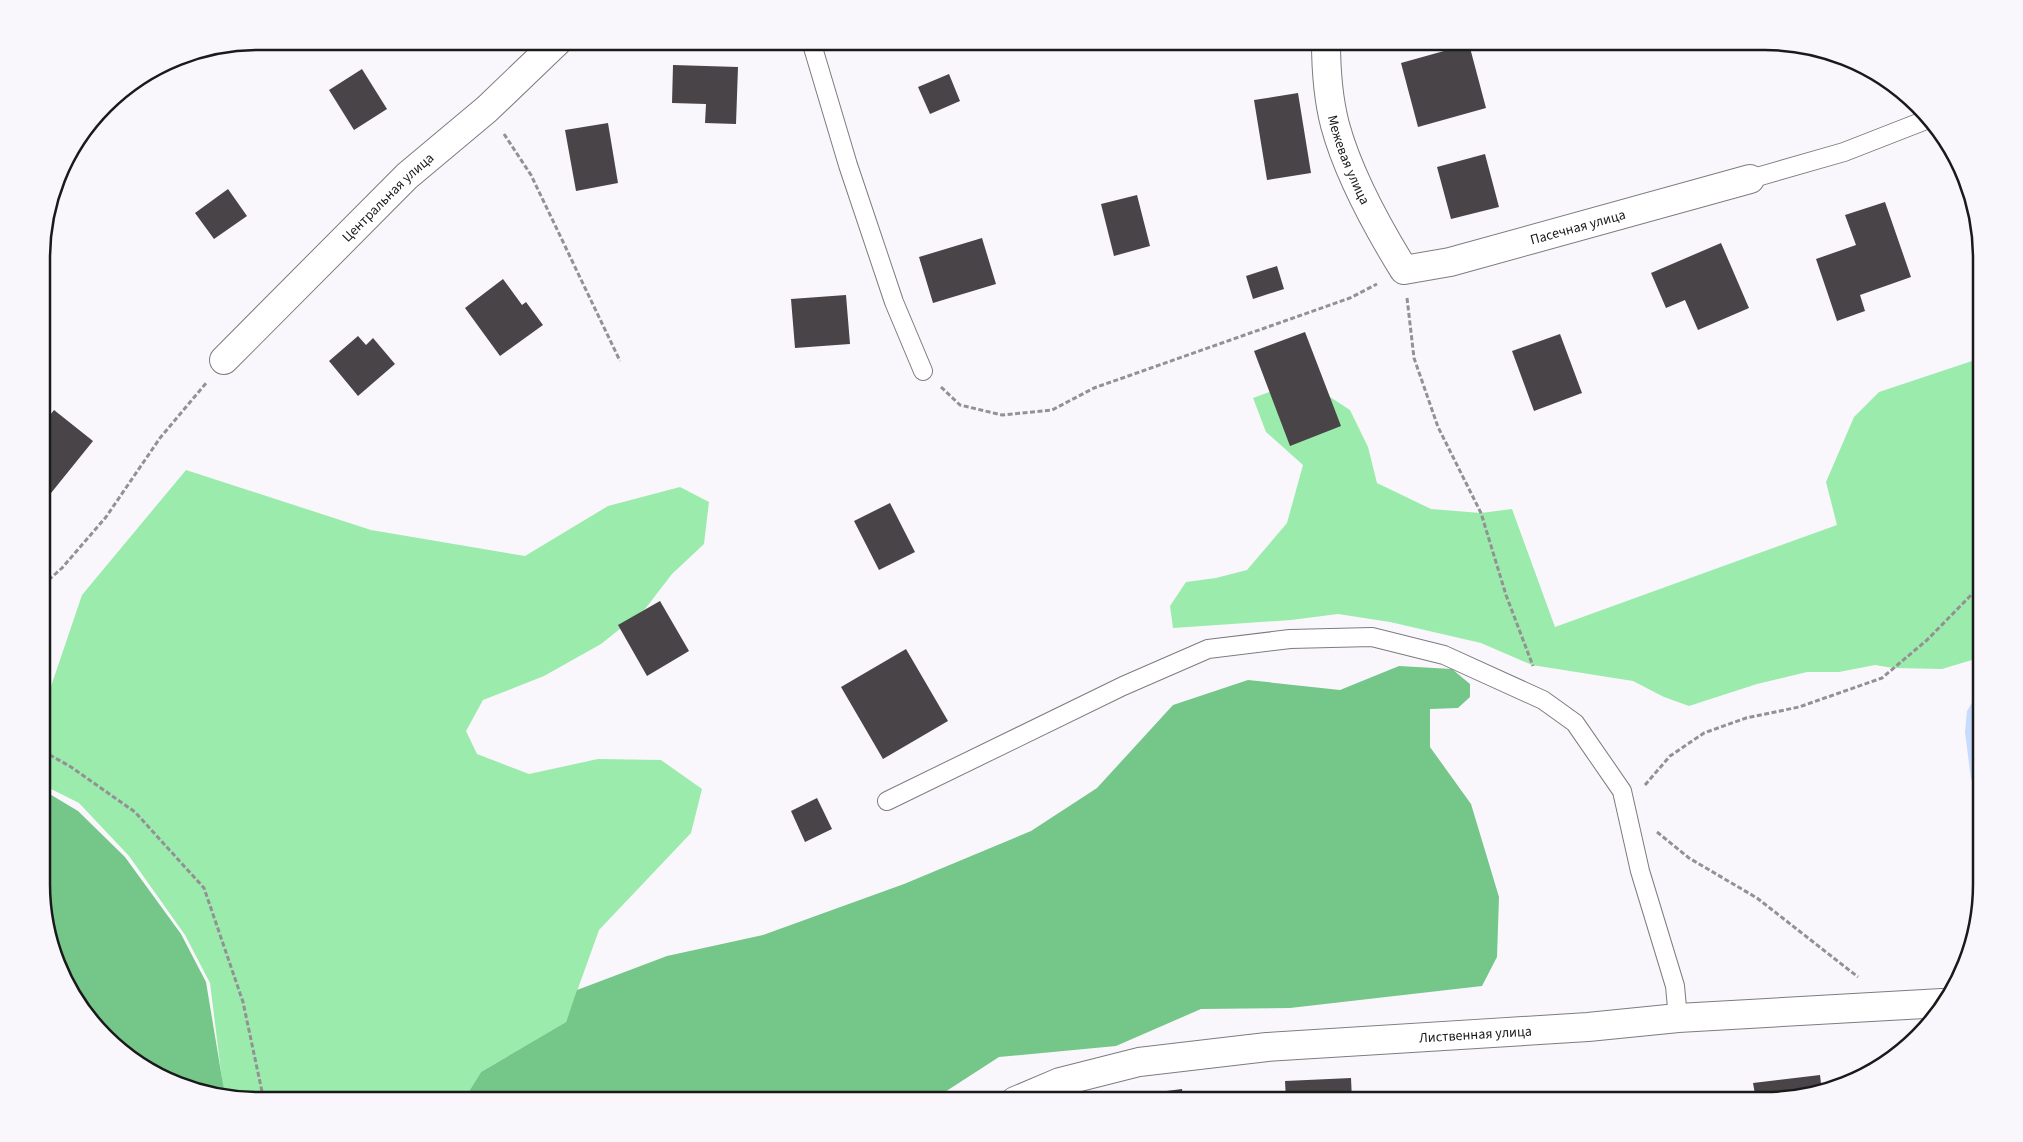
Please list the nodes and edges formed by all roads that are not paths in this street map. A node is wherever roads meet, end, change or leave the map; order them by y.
1 (549, 50) edge
2 (813, 50) edge
3 (1326, 50) edge
4 (1922, 122) edge
5 (1750, 179) joint
6 (1404, 270) joint
7 (224, 360) road end
8 (923, 371) road end
9 (887, 801) dead end
10 (1935, 1003) edge
11 (1678, 1018) junction
12 (1035, 1092) edge

1 - 7 street, Центральная улица
2 - 8 lane
3 - 6 street, Межевая улица
4 - 5 lane
5 - 6 street, Пасечная улица
9 - 11 lane
10 - 11 street, Лиственная улица
11 - 12 street, Лиственная улица

